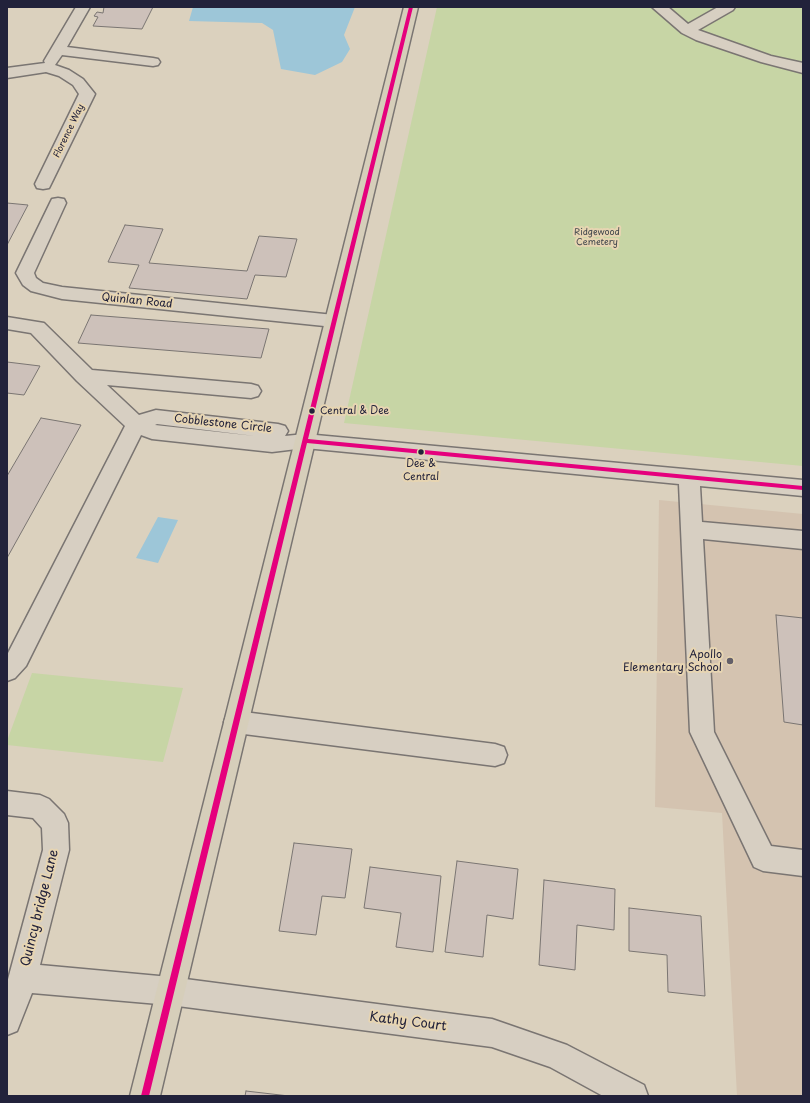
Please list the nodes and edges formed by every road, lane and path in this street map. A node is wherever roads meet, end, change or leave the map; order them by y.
1 (83, 7) edge
2 (411, 7) edge
3 (659, 7) edge
4 (728, 7) edge
5 (687, 30) junction
6 (58, 50) junction
7 (153, 62) dead end
8 (47, 68) junction
9 (803, 68) edge
10 (7, 73) edge
11 (43, 184) dead end
12 (58, 203) dead end
13 (334, 321) junction
14 (7, 323) edge
15 (84, 376) junction
16 (251, 391) dead end
17 (136, 424) junction
18 (305, 442) junction
19 (689, 477) junction
20 (803, 488) edge
21 (692, 530) junction
22 (803, 540) edge
23 (7, 671) edge
24 (236, 722) junction
25 (495, 755) dead end
26 (7, 803) edge
27 (803, 863) edge
28 (23, 978) junction
29 (170, 991) junction
30 (7, 1021) edge
31 (145, 1096) edge
32 (633, 1096) edge

1 - 6 street
2 - 13 main road
3 - 5 street
4 - 5 street
5 - 9 street
6 - 7 street
6 - 8 street
8 - 10 street, Florence Way
8 - 11 street, Florence Way
12 - 13 street, Quinlan Road
13 - 18 main road
14 - 15 street, Cobblestone Circle
15 - 16 street
15 - 17 street, Cobblestone Circle
17 - 18 street, Cobblestone Circle
17 - 23 street
18 - 19 street, Cobblestone Circle
18 - 24 main road
19 - 20 street, Cobblestone Circle
19 - 21 street
21 - 22 street
21 - 27 street
24 - 25 street
24 - 29 main road
26 - 28 street, Quincy bridge Lane
28 - 29 street, Quincy bridge Lane
28 - 30 street, Quincy bridge Lane
29 - 31 main road
29 - 32 street, Kathy Court

